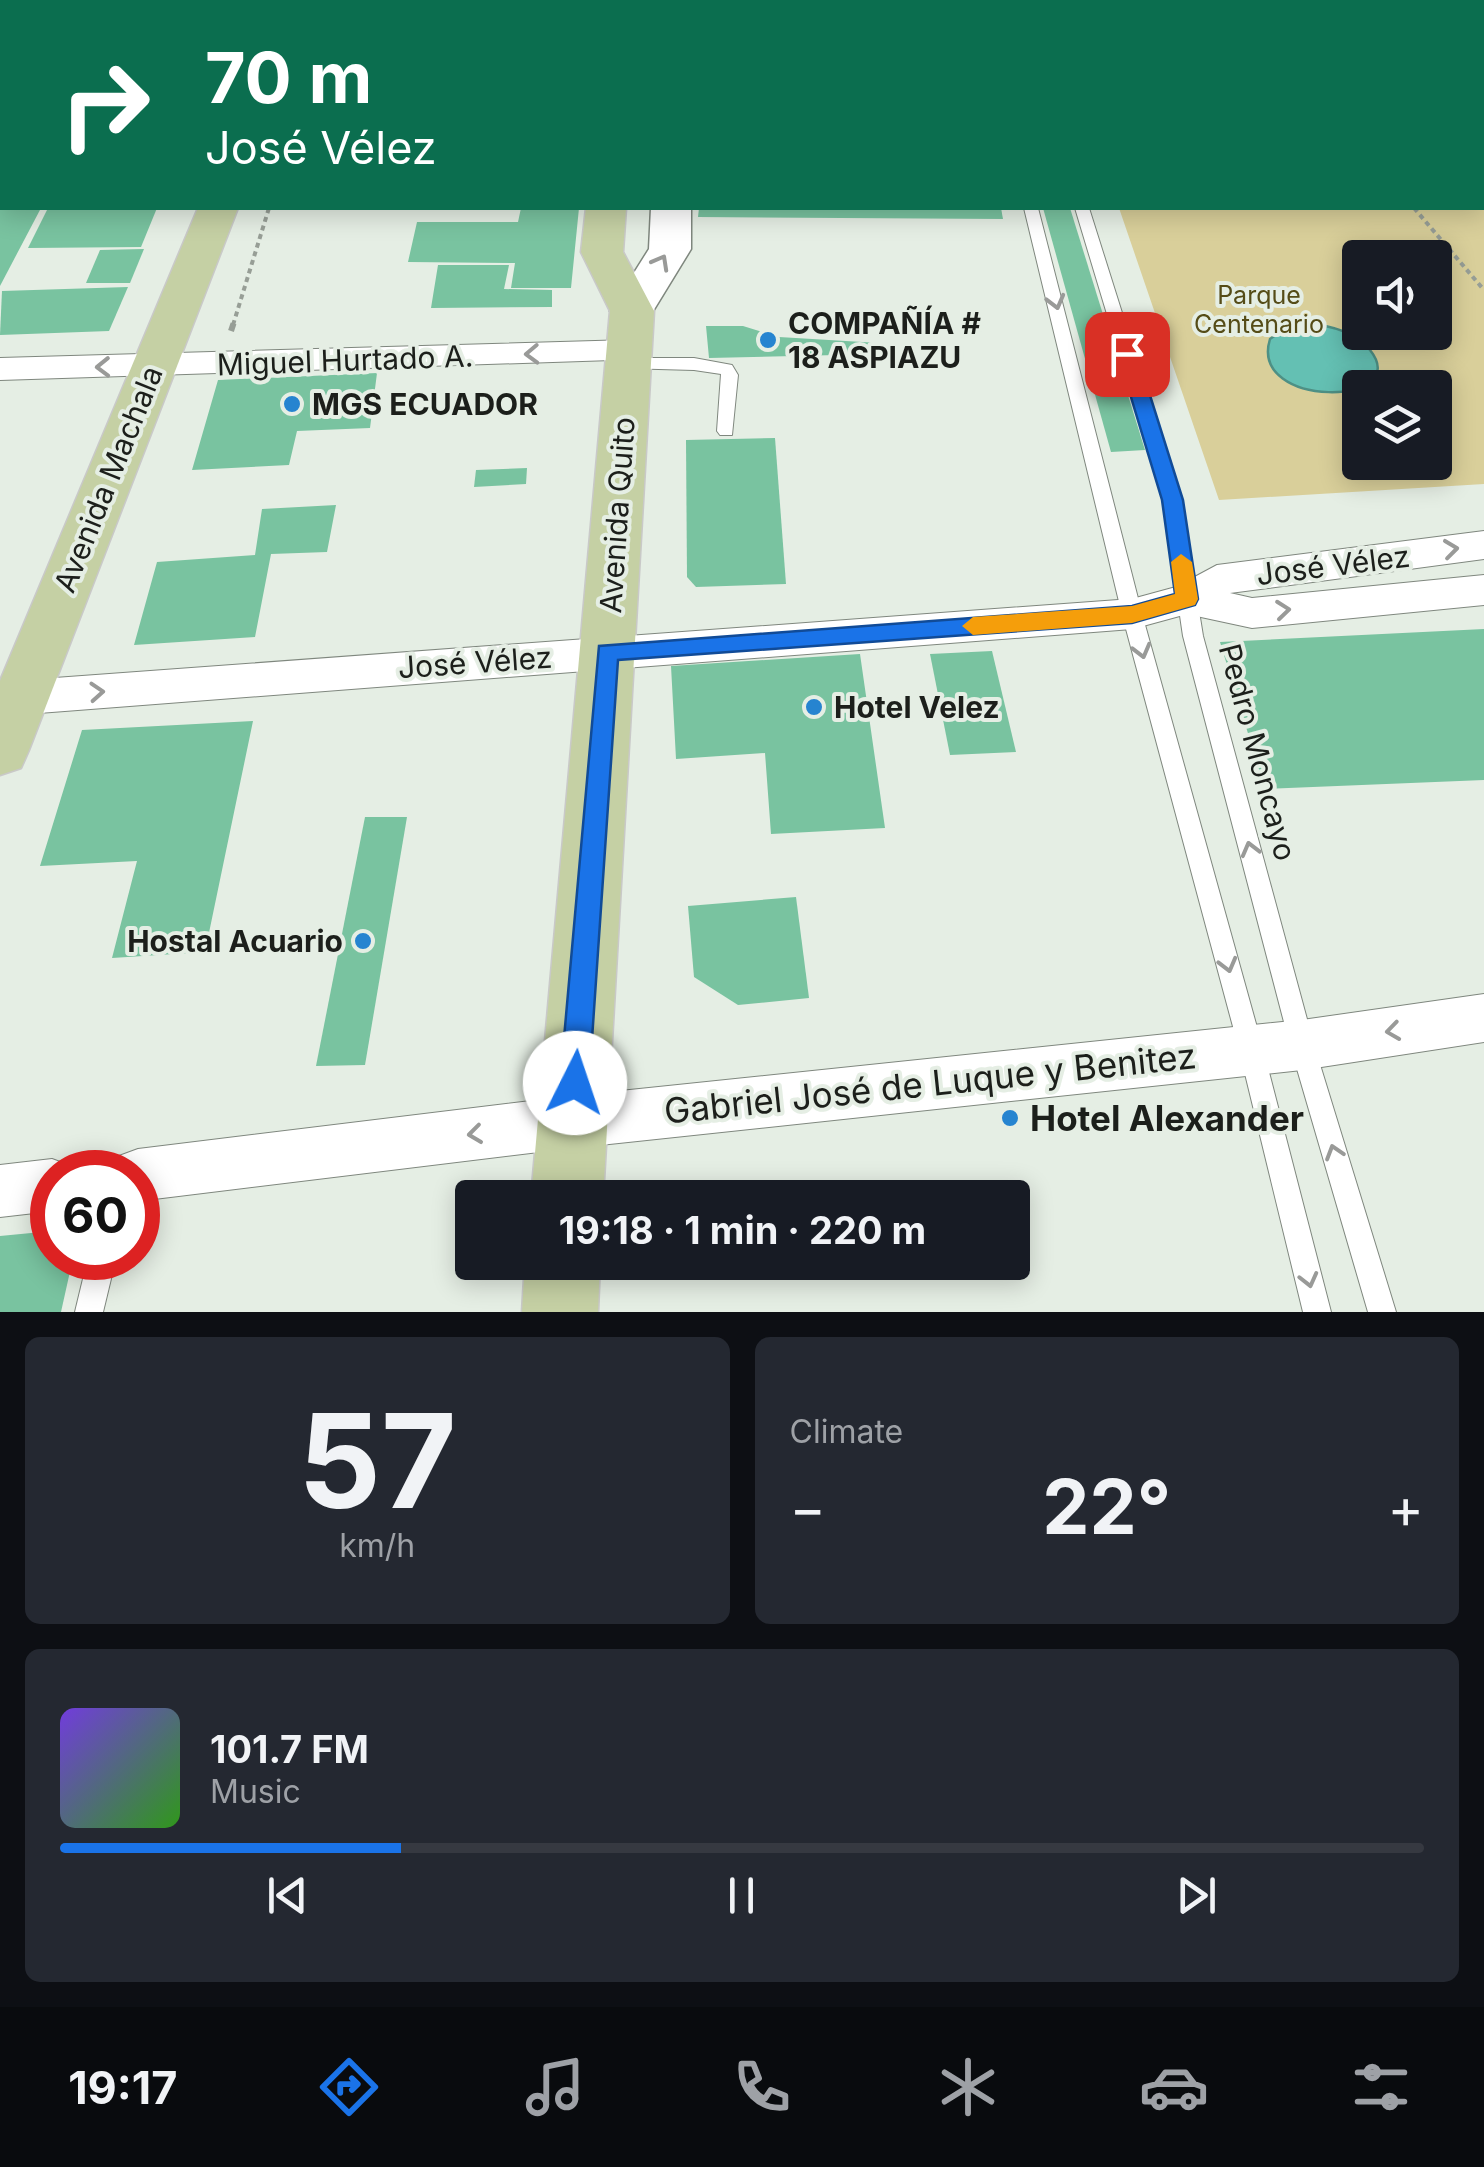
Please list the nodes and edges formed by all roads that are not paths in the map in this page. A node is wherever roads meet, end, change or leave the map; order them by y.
1 (217, 210) edge
2 (606, 210) edge
3 (671, 210) edge
4 (1031, 210) edge
5 (1083, 210) edge
6 (630, 342) junction
7 (154, 365) junction
8 (0, 369) edge
9 (726, 430) dead end
10 (1484, 545) edge
11 (1484, 590) edge
12 (1187, 599) junction
13 (1132, 614) junction
14 (607, 652) junction
15 (10, 699) edge
16 (0, 750) edge
17 (1484, 1018) edge
18 (1302, 1045) junction
19 (1251, 1049) junction
20 (572, 1122) junction
21 (160, 1171) edge
22 (568, 1180) edge
23 (30, 1188) edge
24 (0, 1191) edge
25 (97, 1280) edge
26 (562, 1280) edge
27 (89, 1312) edge
28 (560, 1312) edge
29 (1316, 1312) edge
30 (1382, 1312) edge

1 - 7 main road, Avenida Machala
2 - 6 main road
6 -> 3 main road, Avenida Quito
4 -> 13 lane
5 - 12 lane, Pedro Moncayo
6 -> 7 street, Miguel Hurtado A.
6 - 9 lane
6 - 14 main road, Avenida Quito
7 -> 8 street, Miguel Hurtado A.
7 - 15 main road, Avenida Machala
12 -> 10 street, José Vélez
12 -> 11 street, José Vélez
12 - 13 street, José Vélez
18 -> 12 lane, Pedro Moncayo
13 - 14 street, José Vélez
13 -> 19 lane
15 -> 14 street, José Vélez
14 - 20 main road, Avenida Quito
15 - 16 main road, Avenida Machala
17 -> 18 street, Gabriel José de Luque y Benitez
18 - 19 street, Gabriel José de Luque y Benitez
30 -> 18 lane, Pedro Moncayo
19 - 20 street, Gabriel José de Luque y Benitez
19 -> 29 lane
20 -> 21 street, Gabriel José de Luque y Benitez
20 - 22 main road, Avenida Quito
23 - 24 street
25 - 27 lane
26 - 28 main road

